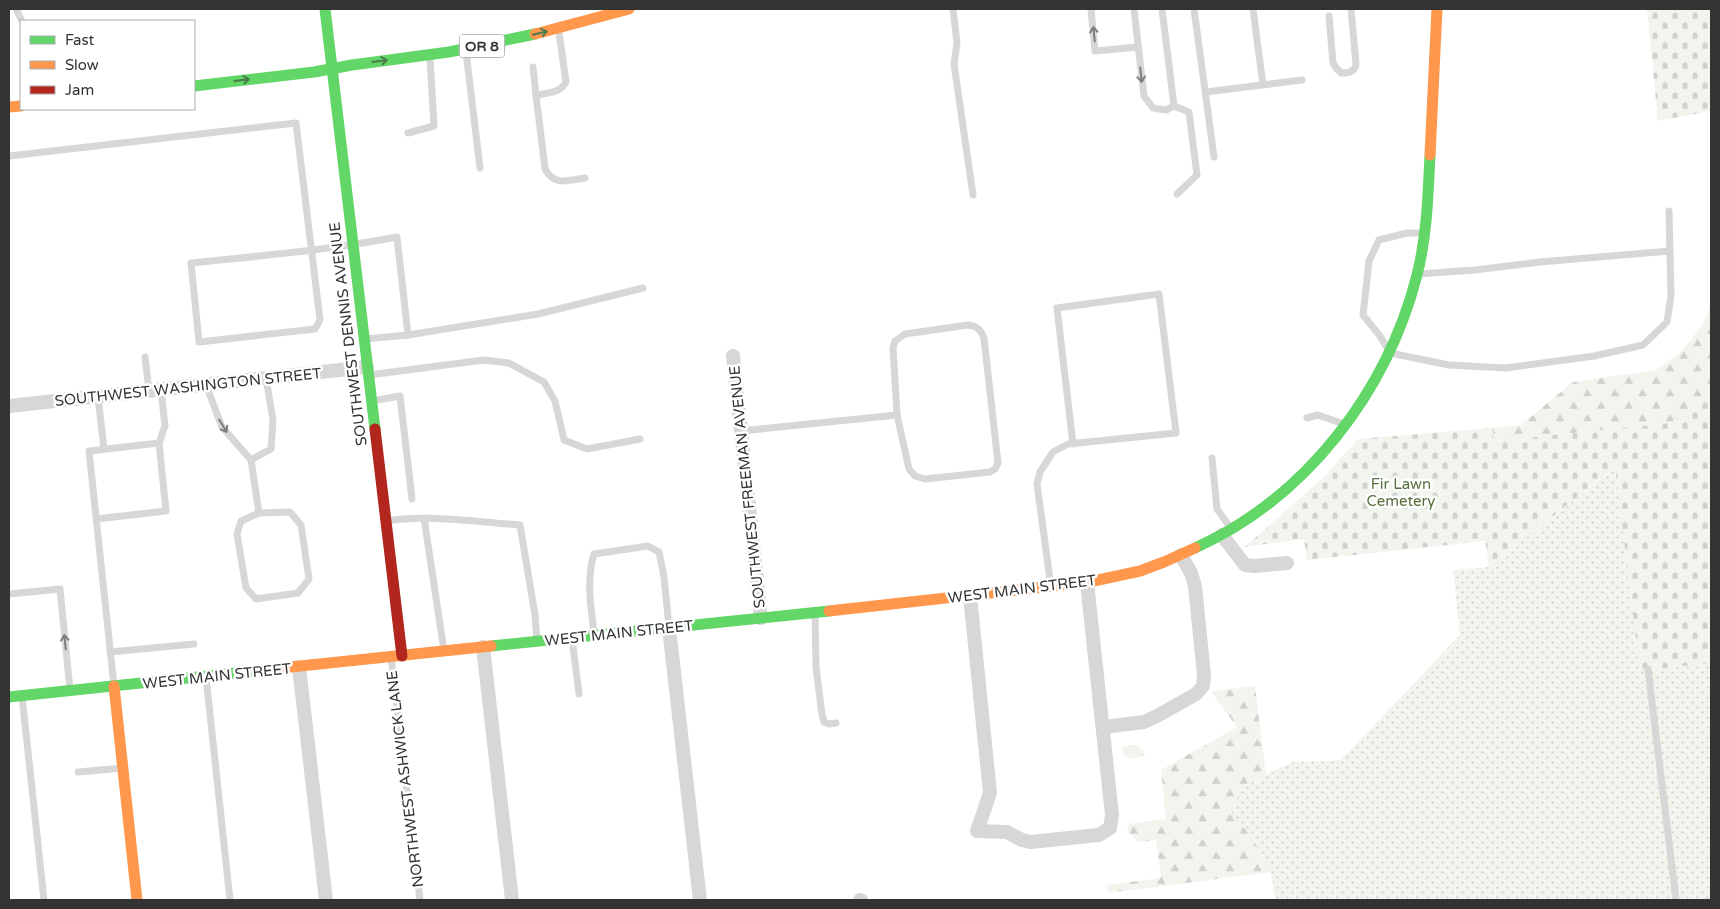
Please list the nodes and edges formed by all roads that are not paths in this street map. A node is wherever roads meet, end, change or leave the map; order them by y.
1 (325, 9) edge
2 (628, 9) edge
3 (953, 9) edge
4 (1091, 9) edge
5 (1134, 9) edge
6 (1162, 9) edge
7 (1194, 9) edge
8 (1253, 9) edge
9 (1351, 9) edge
10 (1436, 9) edge
11 (1329, 16) dead end
12 (558, 29) junction
13 (1138, 47) junction
14 (466, 49) junction
15 (430, 55) junction
16 (533, 67) dead end
17 (332, 69) junction
18 (1302, 80) dead end
19 (1263, 85) junction
20 (195, 86) edge
21 (1206, 92) junction
22 (536, 95) junction
23 (1174, 106) junction
24 (408, 133) dead end
25 (9, 156) edge
26 (1214, 157) dead end
27 (480, 168) dead end
28 (586, 178) dead end
29 (1177, 194) dead end
30 (973, 195) dead end
31 (1669, 211) dead end
32 (1424, 233) junction
33 (352, 246) junction
34 (310, 250) junction
35 (1670, 251) junction
36 (1418, 274) junction
37 (643, 288) dead end
38 (408, 335) junction
39 (364, 340) junction
40 (1390, 352) junction
41 (733, 356) dead end
42 (145, 357) dead end
43 (368, 371) junction
44 (266, 378) junction
45 (206, 385) junction
46 (155, 390) junction
47 (98, 397) junction
48 (371, 401) junction
49 (9, 406) edge
50 (898, 415) junction
51 (1307, 418) dead end
52 (1346, 425) junction
53 (741, 431) junction
54 (640, 439) dead end
55 (159, 443) junction
56 (1073, 444) junction
57 (104, 449) junction
58 (1212, 458) dead end
59 (251, 460) junction
60 (412, 499) dead end
61 (259, 512) junction
62 (424, 518) junction
63 (96, 519) junction
64 (386, 521) junction
65 (1227, 532) junction
66 (1181, 555) junction
67 (1287, 563) dead end
68 (1087, 583) junction
69 (1051, 588) junction
70 (9, 594) edge
71 (970, 596) junction
72 (815, 612) junction
73 (762, 618) junction
74 (669, 628) junction
75 (594, 636) junction
76 (572, 638) junction
77 (537, 642) junction
78 (194, 644) dead end
79 (482, 647) junction
80 (110, 652) junction
81 (444, 652) junction
82 (397, 656) junction
83 (299, 667) junction
84 (1648, 669) dead end
85 (206, 677) junction
86 (114, 686) junction
87 (70, 691) junction
88 (579, 694) dead end
89 (22, 696) junction
90 (9, 697) edge
91 (836, 723) dead end
92 (1103, 727) junction
93 (123, 768) junction
94 (78, 772) dead end
95 (44, 900) edge
96 (138, 900) edge
97 (230, 900) edge
98 (326, 900) edge
99 (420, 900) edge
100 (512, 900) edge
101 (700, 900) edge
102 (1676, 900) edge

1 - 17 main road, SOUTHWEST DENNIS AVENUE
2 - 12 main road, OR 8
3 - 30 lane
13 -> 4 lane
5 - 13 lane
6 - 23 lane
7 - 21 lane
8 - 19 lane
9 - 11 lane
10 - 32 main road, WEST MAIN STREET
14 -> 12 main road, OR 8
12 - 22 lane
13 -> 23 lane
14 - 15 main road, OR 8
14 - 27 lane
17 -> 15 main road, OR 8
15 - 24 lane
16 - 22 lane
20 -> 17 main road, OR 8
17 - 33 main road, SOUTHWEST DENNIS AVENUE
18 - 19 lane
19 - 21 lane
21 - 26 lane
22 - 28 lane
23 - 29 lane
25 - 34 lane
31 - 35 lane
32 - 36 main road, WEST MAIN STREET
32 - 40 lane
33 - 34 lane
33 - 38 lane
33 - 39 main road, SOUTHWEST DENNIS AVENUE
34 - 34 lane
35 - 36 lane
35 - 40 lane
36 - 40 main road, WEST MAIN STREET
37 - 38 lane
38 - 39 lane
39 - 43 main road, SOUTHWEST DENNIS AVENUE
40 - 52 main road, WEST MAIN STREET
41 - 53 street, SOUTHWEST FREEMAN AVENUE
42 - 46 lane
43 - 44 street, SOUTHWEST WASHINGTON STREET
43 - 48 main road, SOUTHWEST DENNIS AVENUE
43 - 54 lane
44 - 45 street, SOUTHWEST WASHINGTON STREET
44 - 59 lane
45 - 46 street, SOUTHWEST WASHINGTON STREET
45 -> 59 lane
46 - 47 street, SOUTHWEST WASHINGTON STREET
46 - 55 lane
47 - 49 street, SOUTHWEST WASHINGTON STREET
47 - 57 lane
48 - 60 lane
48 - 64 main road, SOUTHWEST DENNIS AVENUE
50 - 50 lane
50 - 53 lane
51 - 52 lane
52 - 65 main road, WEST MAIN STREET
53 - 73 street, SOUTHWEST FREEMAN AVENUE
55 - 57 lane
55 - 63 lane
56 - 56 lane
56 - 69 lane
57 - 63 lane
58 - 65 lane
59 - 61 lane
61 - 61 lane
62 - 64 lane
62 - 77 lane
62 - 81 lane
63 - 80 lane
64 - 82 main road, SOUTHWEST DENNIS AVENUE
65 - 66 main road, WEST MAIN STREET
65 - 67 street
66 - 68 main road, WEST MAIN STREET
66 - 92 street
68 - 69 main road, WEST MAIN STREET
68 - 92 street
69 - 71 main road, WEST MAIN STREET
87 -> 70 lane
71 - 72 main road, WEST MAIN STREET
71 - 92 street
72 - 73 main road, WEST MAIN STREET
72 - 91 lane
73 - 74 main road, WEST MAIN STREET
74 - 75 main road, WEST MAIN STREET
74 - 75 lane
74 - 101 street
75 - 76 main road, WEST MAIN STREET
76 - 77 main road, WEST MAIN STREET
76 - 88 lane
77 - 79 main road, WEST MAIN STREET
78 - 80 lane
79 - 81 main road, WEST MAIN STREET
79 - 100 street
80 - 86 lane
81 - 82 main road, WEST MAIN STREET
82 - 83 main road, WEST MAIN STREET
82 - 99 lane, NORTHWEST ASHWICK LANE
83 - 85 main road, WEST MAIN STREET
83 - 98 street
84 - 102 lane
85 - 86 main road, WEST MAIN STREET
85 - 97 lane
86 - 87 main road, WEST MAIN STREET
86 - 93 main road
87 - 89 main road, WEST MAIN STREET
89 - 90 main road, WEST MAIN STREET
89 - 95 lane
93 - 94 lane
93 - 96 main road

